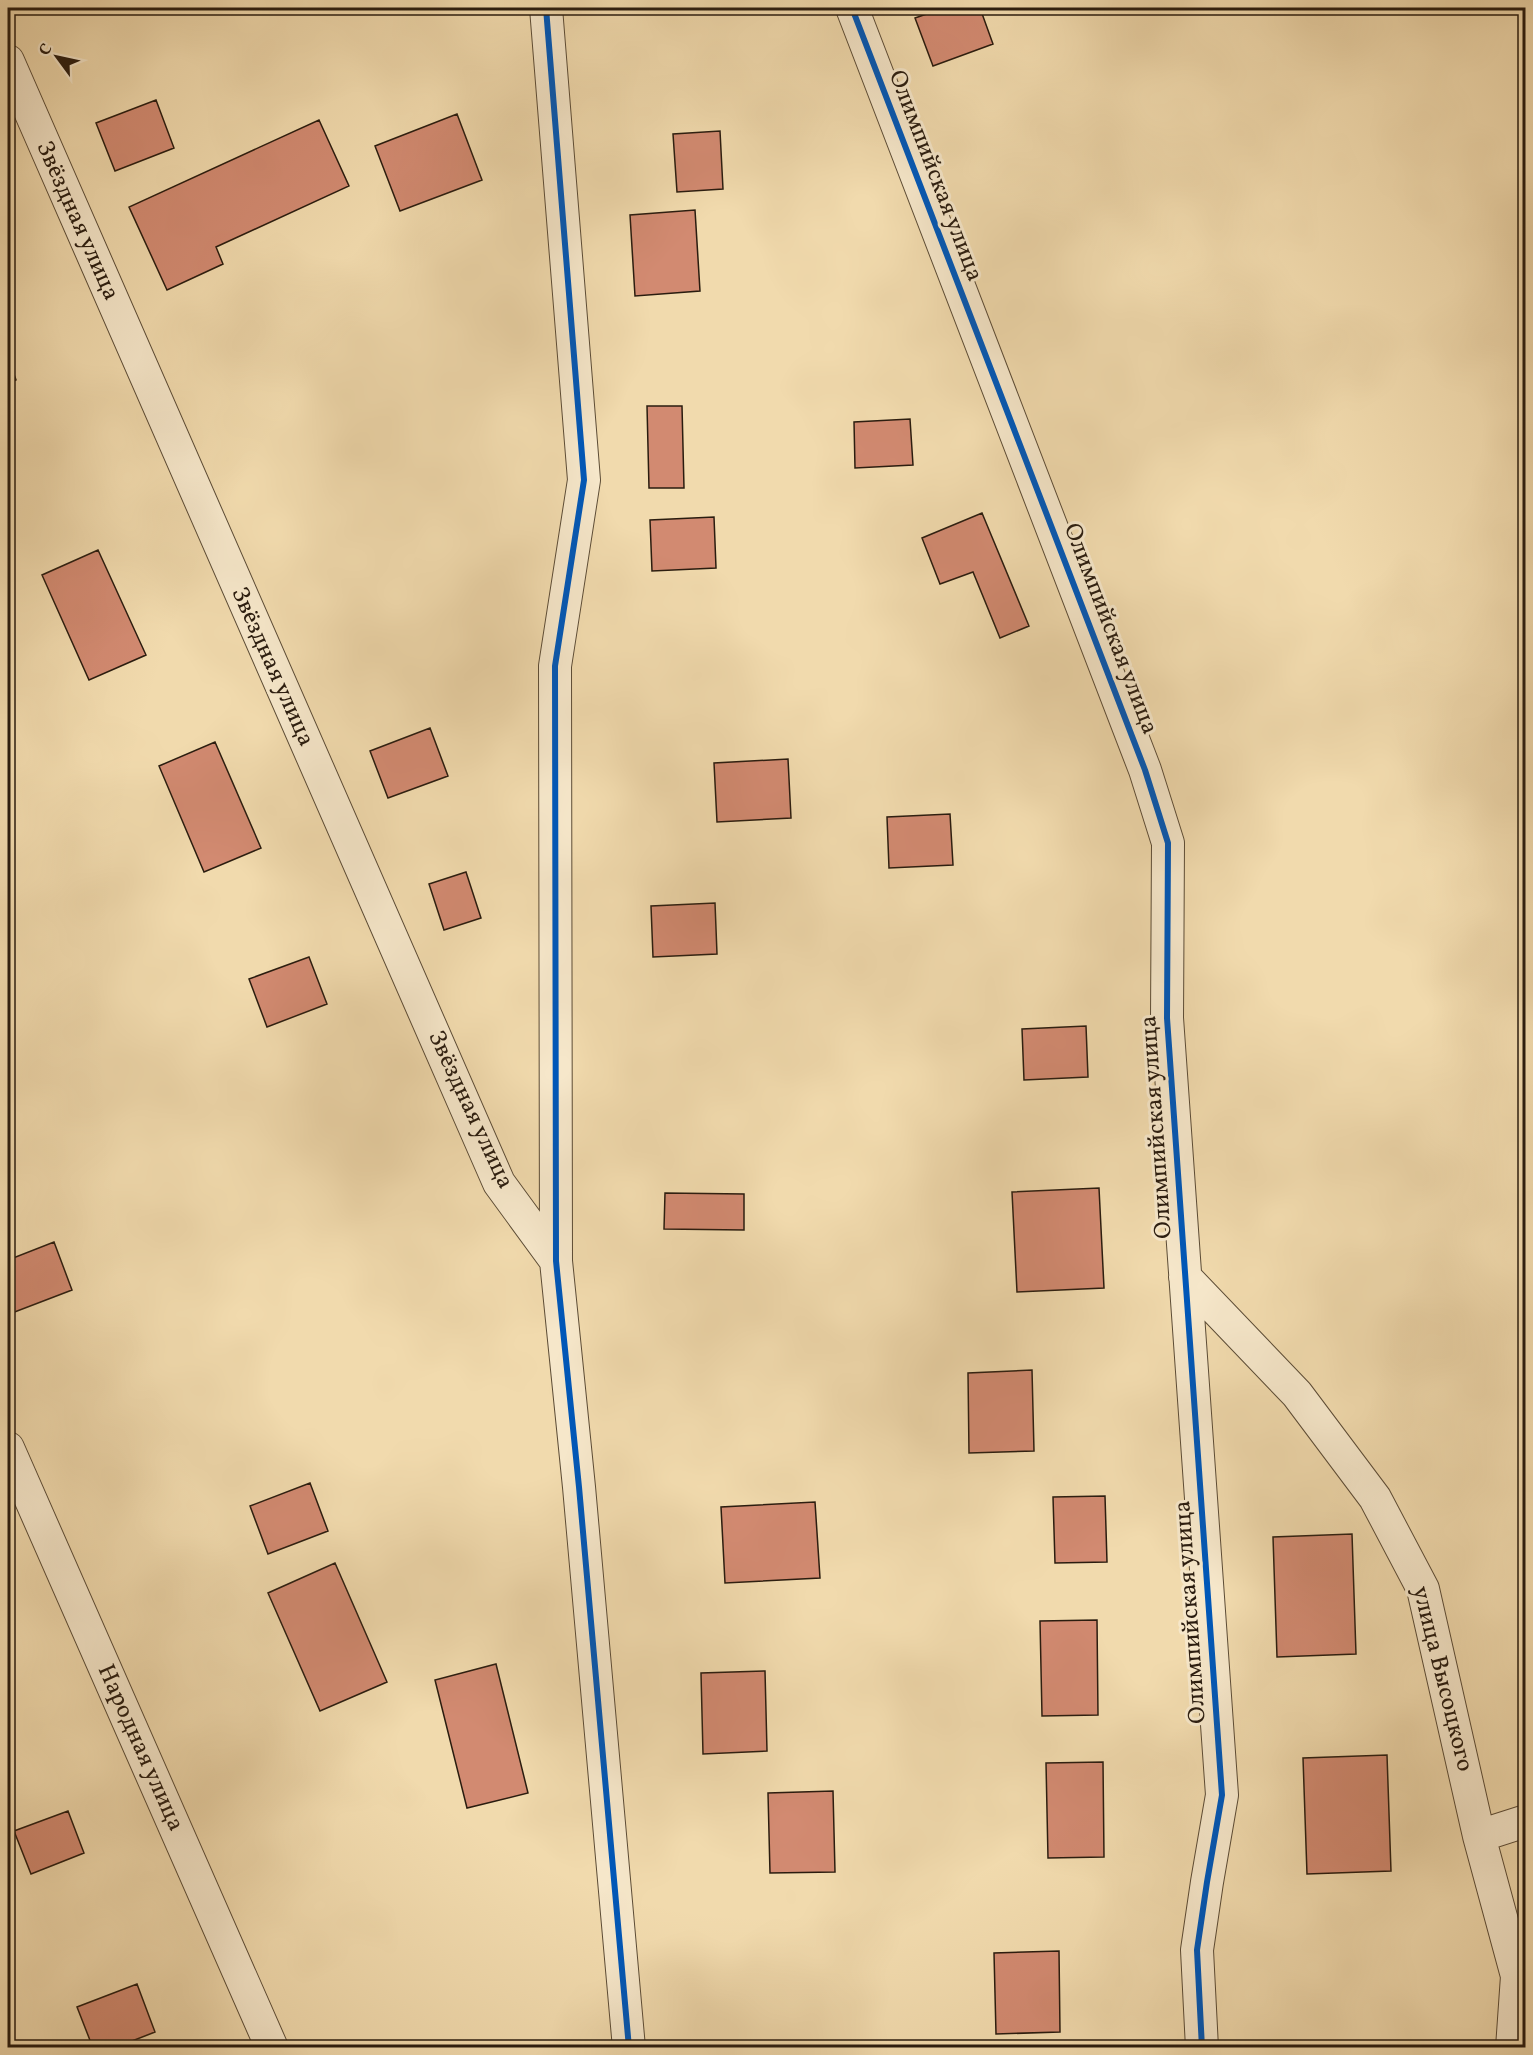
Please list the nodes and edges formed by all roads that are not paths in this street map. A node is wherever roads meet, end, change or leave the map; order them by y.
1 (546, 8) edge
2 (852, 8) edge
3 (8, 62) edge
4 (556, 1261) junction
5 (1185, 1277) junction
6 (8, 1448) edge
7 (1526, 1821) edge
8 (1479, 1836) junction
9 (272, 2048) edge
10 (629, 2048) edge
11 (1202, 2048) edge
12 (1512, 2048) edge

1 - 4 street
2 - 5 street, Олимпийская улица
3 - 4 street, Звёздная улица
4 - 10 street
5 - 8 street, улица Высоцкого
5 - 11 street, Олимпийская улица
6 - 9 street, Народная улица
7 - 8 street
8 - 12 street, улица Высоцкого

